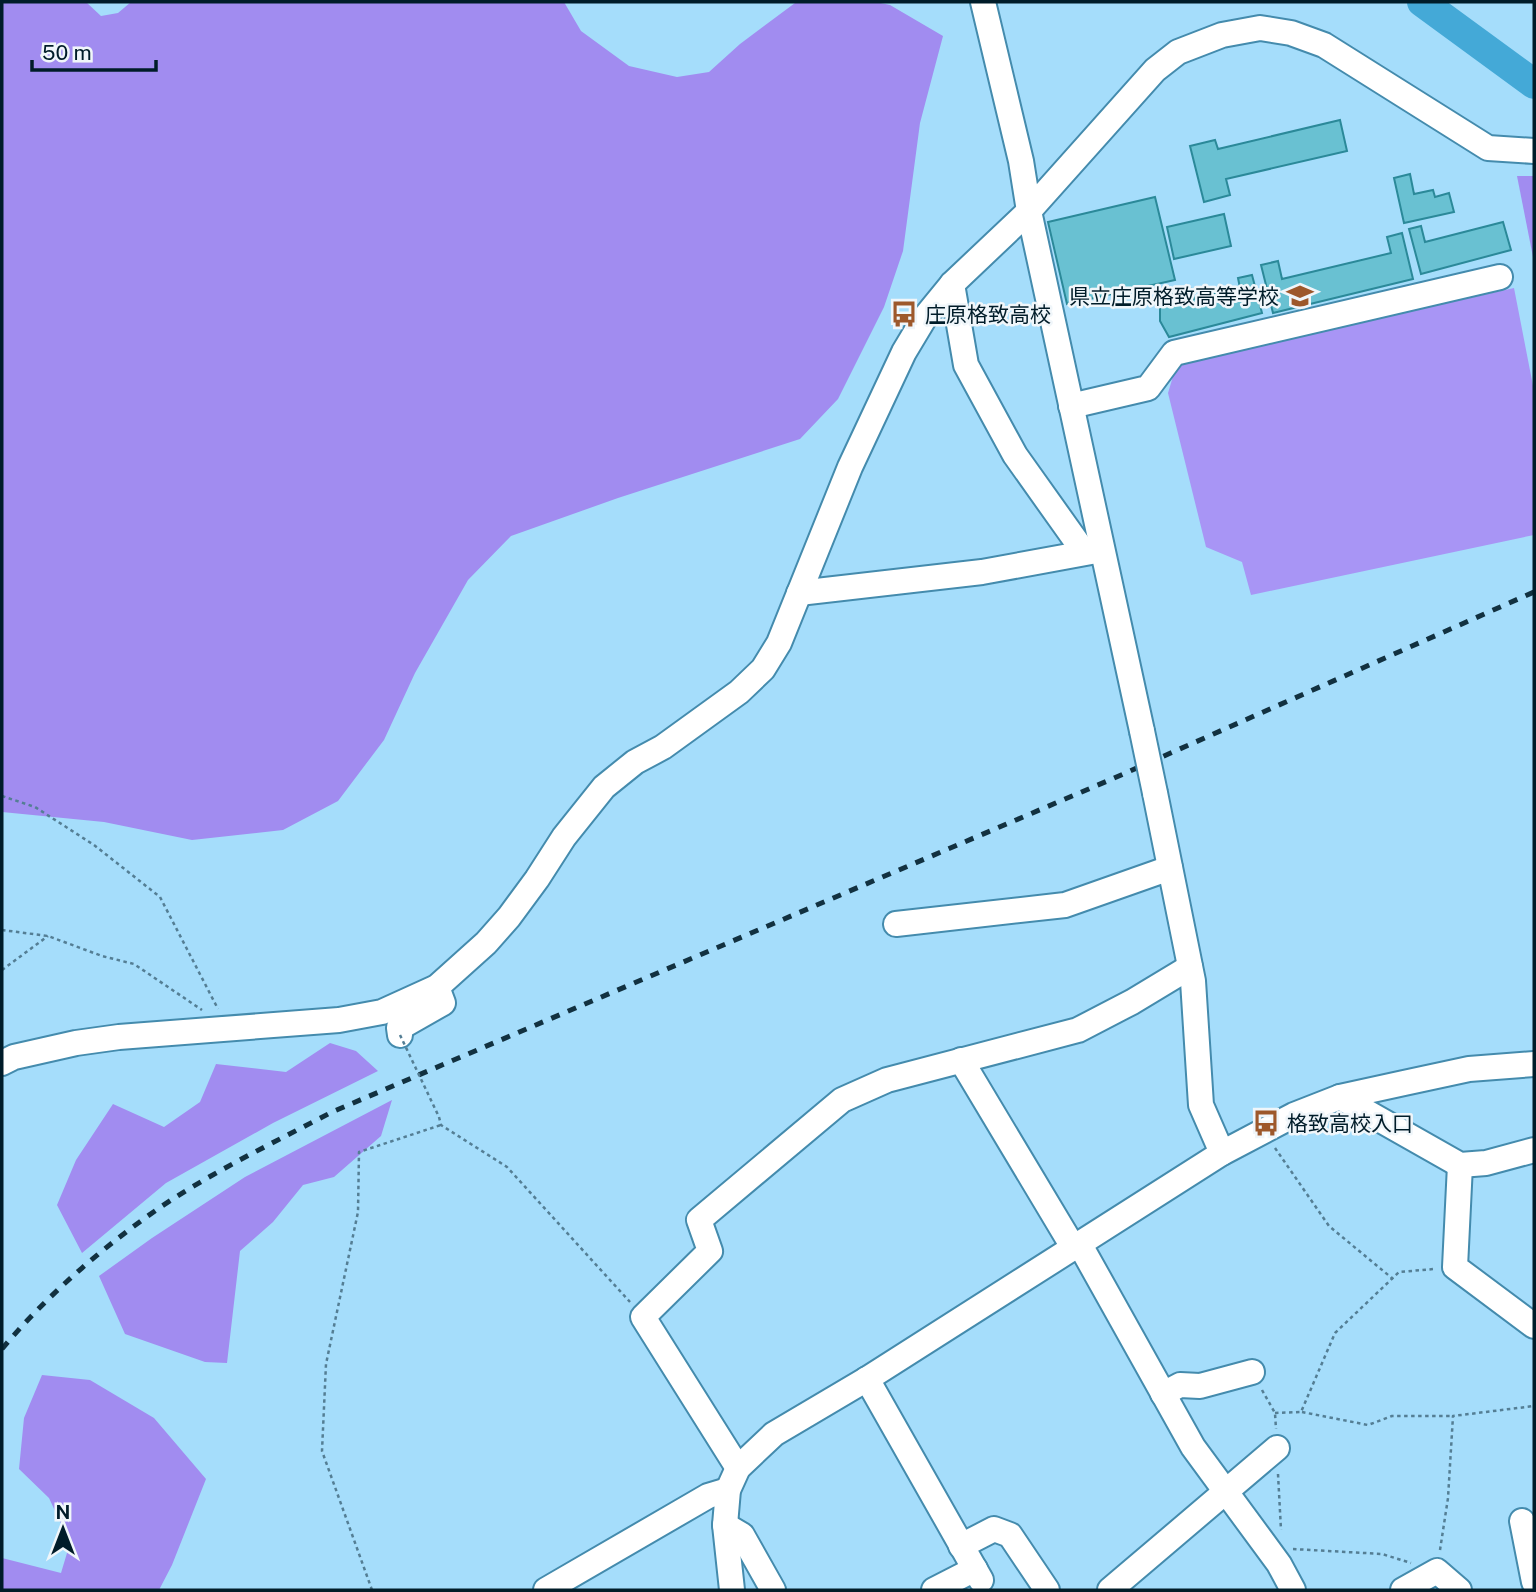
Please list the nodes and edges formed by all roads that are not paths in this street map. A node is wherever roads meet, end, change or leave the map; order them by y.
1 (983, 2) edge
2 (1534, 151) edge
3 (1029, 211) junction
4 (1500, 277) dead end
5 (952, 284) junction
6 (1071, 406) junction
7 (1093, 551) junction
8 (799, 593) junction
9 (1170, 868) junction
10 (896, 924) dead end
11 (1190, 967) junction
12 (437, 987) junction
13 (400, 1035) road end
14 (961, 1060) junction
15 (2, 1063) edge
16 (1534, 1064) edge
17 (1340, 1097) junction
18 (1534, 1150) edge
19 (1222, 1153) junction
20 (1460, 1165) junction
21 (1076, 1245) junction
22 (1534, 1326) edge
23 (1252, 1372) dead end
24 (867, 1379) junction
25 (1163, 1394) junction
26 (1277, 1448) dead end
27 (738, 1468) junction
28 (728, 1490) junction
29 (1225, 1494) junction
30 (1522, 1521) dead end
31 (725, 1525) junction
32 (961, 1546) junction
33 (1534, 1582) edge
34 (546, 1590) edge
35 (732, 1590) edge
36 (773, 1590) edge
37 (934, 1590) edge
38 (1047, 1590) edge
39 (1110, 1590) edge
40 (1293, 1590) edge
41 (1403, 1590) edge
42 (1459, 1590) edge

1 - 3 street
2 - 3 street
3 - 5 street
3 - 6 street
4 - 6 street
5 - 7 street
5 - 8 street
6 - 7 street
7 - 8 street
7 - 9 street, bridge
8 - 12 street
9 - 10 street
9 - 11 street
11 - 14 street
11 - 19 street
12 - 13 street
12 - 15 street
14 - 21 street
14 - 27 street
16 - 17 street
17 - 19 street
17 - 20 street
18 - 20 street
19 - 21 street
20 - 22 street
21 - 24 street
21 - 25 street
23 - 25 street
24 - 27 street
24 - 32 street
25 - 29 street
26 - 29 street
27 - 28 street
28 - 31 street
28 - 34 street
29 - 39 street
29 - 40 street
30 - 33 street
31 - 35 street
31 - 36 street
32 - 37 street
32 - 38 street
41 - 42 street

